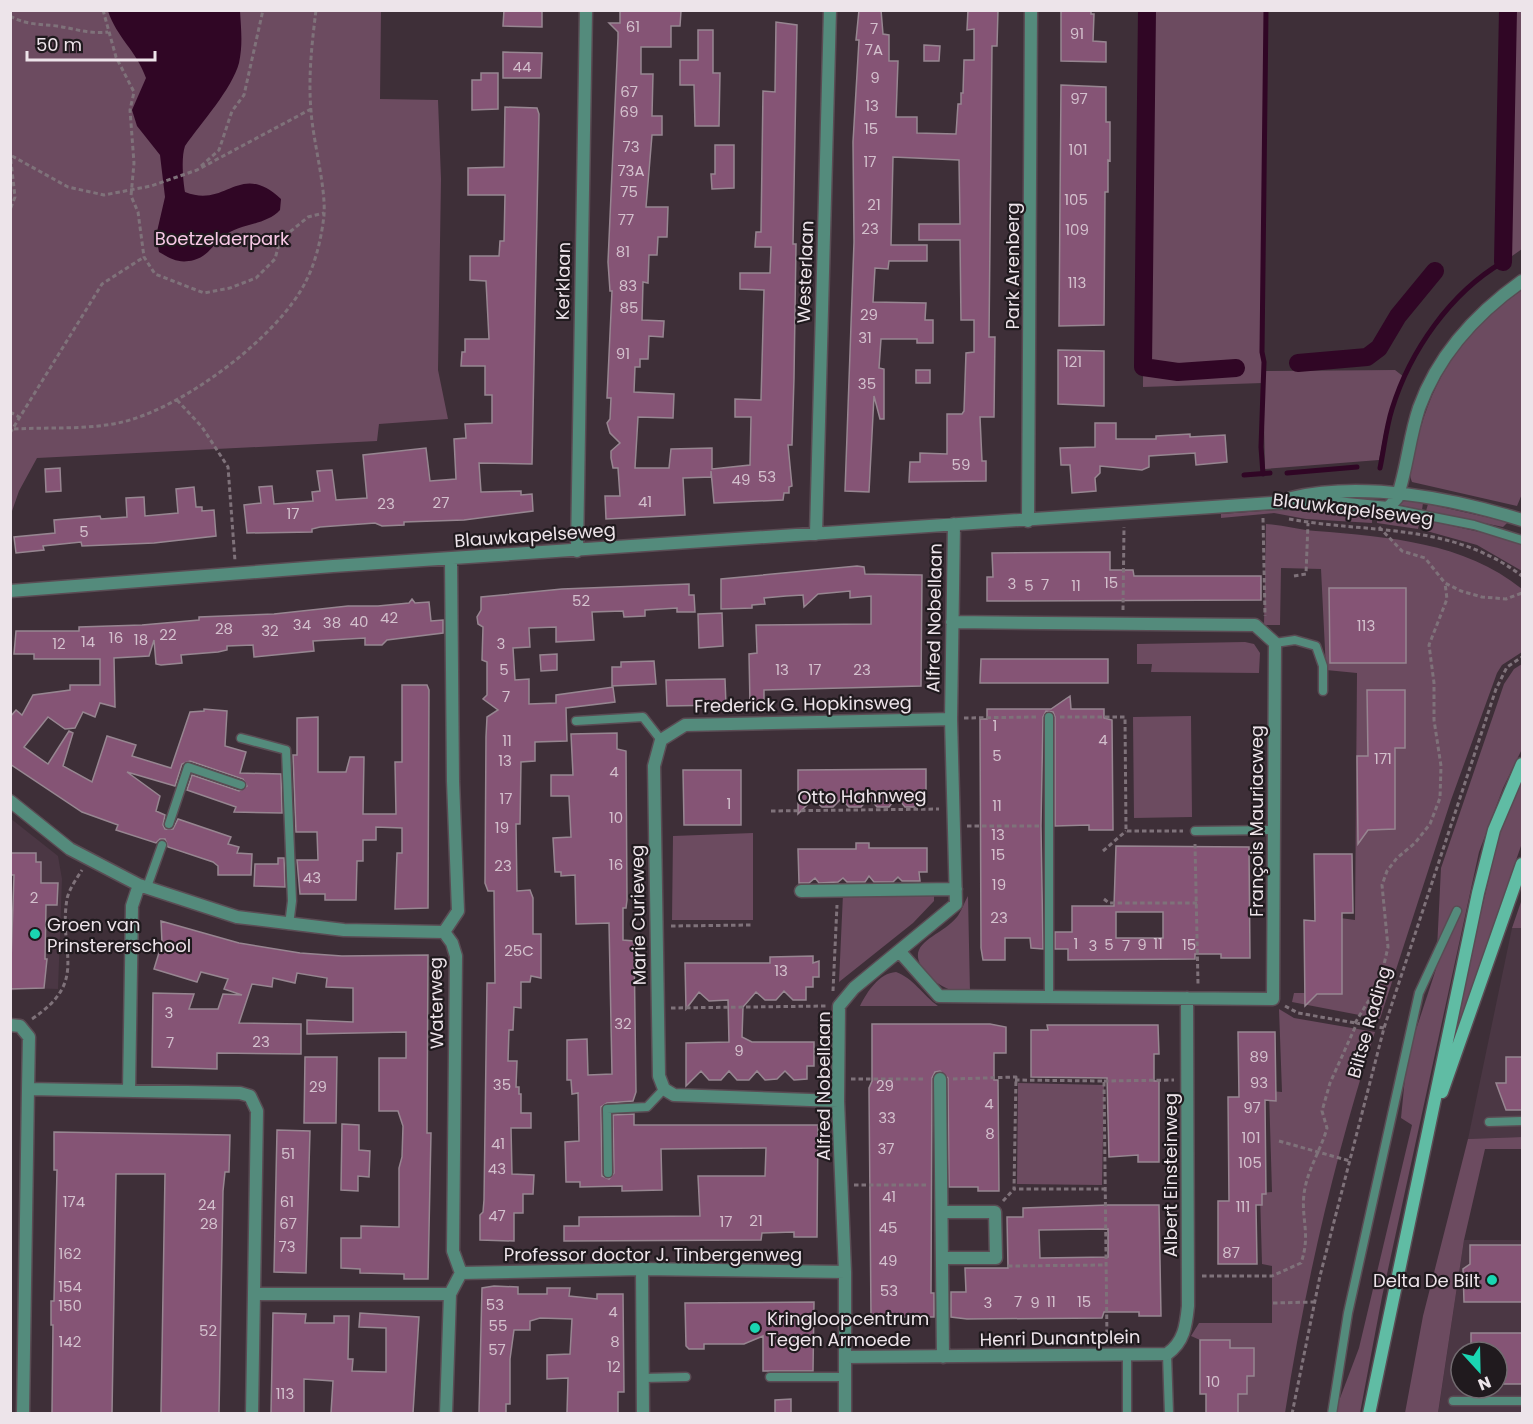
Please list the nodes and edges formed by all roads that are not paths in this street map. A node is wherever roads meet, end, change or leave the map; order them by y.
1 (586, 10) edge
2 (830, 10) edge
3 (1031, 10) edge
4 (1522, 281) edge
5 (1400, 488) junction
6 (1272, 503) junction
7 (1388, 508) junction
8 (1522, 520) edge
9 (1028, 521) junction
10 (954, 524) junction
11 (816, 534) junction
12 (1522, 540) edge
13 (577, 551) junction
14 (451, 559) junction
15 (10, 591) edge
16 (952, 622) junction
17 (1275, 643) junction
18 (1323, 692) dead end
19 (1048, 717) dead end
20 (951, 718) junction
21 (576, 721) dead end
22 (242, 738) dead end
23 (661, 740) junction
24 (1522, 764) edge
25 (241, 785) dead end
26 (10, 801) edge
27 (169, 824) dead end
28 (1275, 830) junction
29 (1195, 831) road end
30 (162, 845) dead end
31 (1522, 864) edge
32 (143, 886) junction
33 (956, 889) junction
34 (801, 891) dead end
35 (1457, 911) dead end
36 (289, 925) junction
37 (444, 932) junction
38 (900, 952) junction
39 (1049, 996) junction
40 (1193, 998) junction
41 (15, 1026) edge
42 (940, 1079) dead end
43 (28, 1089) junction
44 (664, 1089) junction
45 (129, 1091) junction
46 (838, 1101) junction
47 (1431, 1121) junction
48 (1522, 1121) edge
49 (1490, 1122) dead end
50 (608, 1173) dead end
51 (942, 1212) junction
52 (943, 1258) junction
53 (642, 1269) junction
54 (845, 1272) junction
55 (461, 1274) junction
56 (254, 1294) junction
57 (450, 1294) junction
58 (1171, 1351) junction
59 (1127, 1355) junction
60 (943, 1357) junction
61 (845, 1358) junction
62 (686, 1377) dead end
63 (770, 1377) dead end
64 (845, 1377) junction
65 (643, 1378) junction
66 (1453, 1401) dead end
67 (1522, 1401) edge
68 (22, 1413) edge
69 (252, 1413) edge
70 (446, 1413) edge
71 (643, 1413) edge
72 (845, 1413) edge
73 (1127, 1413) edge
74 (1169, 1413) edge
75 (1332, 1413) edge
76 (1369, 1413) edge

1 - 13 street, Kerklaan
2 - 11 street, Westerlaan
3 - 9 street, Park Arenberg
4 - 5 street
5 - 6 street, Blauwkapelseweg
5 - 7 street, Blauwkapelseweg
5 - 8 street, Blauwkapelseweg
6 - 7 street, Blauwkapelseweg
6 - 9 street, Blauwkapelseweg
7 - 12 lane, Blauwkapelseweg
9 - 10 street, Blauwkapelseweg
10 - 11 street, Blauwkapelseweg
10 - 16 street, Alfred Nobellaan
11 - 13 street, Blauwkapelseweg
13 - 14 street, Blauwkapelseweg
14 - 15 street, Blauwkapelseweg
14 - 37 street, Waterweg
16 - 17 street
16 - 20 street, Alfred Nobellaan
17 - 18 lane
17 - 28 street, François Mauriacweg
19 - 39 lane
20 - 23 street, Frederick G. Hopkinsweg
20 - 33 street, Alfred Nobellaan
21 - 23 lane
22 - 36 lane
23 - 44 street, Marie Curieweg
24 - 47 main road
25 - 27 lane
26 - 32 street
28 - 29 lane
28 - 40 street, François Mauriacweg
30 - 32 lane
31 - 47 main road
32 - 36 street
32 - 45 street
33 - 34 street
33 - 38 street, Alfred Nobellaan
35 - 75 lane
36 - 37 street
37 - 55 street, Waterweg
38 - 39 street
38 - 46 street, Alfred Nobellaan
39 - 40 street
40 - 58 street, Albert Einsteinweg
41 - 43 street
42 - 51 street
43 - 45 street
43 - 68 street
44 - 46 street
44 - 50 lane
45 - 56 street
46 - 54 street, Alfred Nobellaan
47 - 76 main road
48 - 49 lane
51 - 52 street
51 - 52 street
52 - 60 street
53 - 54 street, Professor doctor J. Tinbergenweg
53 - 55 street, Professor doctor J. Tinbergenweg
53 - 65 street
54 - 61 street, Alfred Nobellaan
55 - 57 street
56 - 57 street
56 - 69 street
57 - 70 street
58 - 59 street, Henri Dunantplein
58 - 74 lane
59 - 60 street, Henri Dunantplein
59 - 73 lane
60 - 61 street, Henri Dunantplein
61 - 64 street, Alfred Nobellaan
62 - 65 lane
63 - 64 lane
64 - 72 street, Alfred Nobellaan
65 - 71 street
66 - 67 lane

